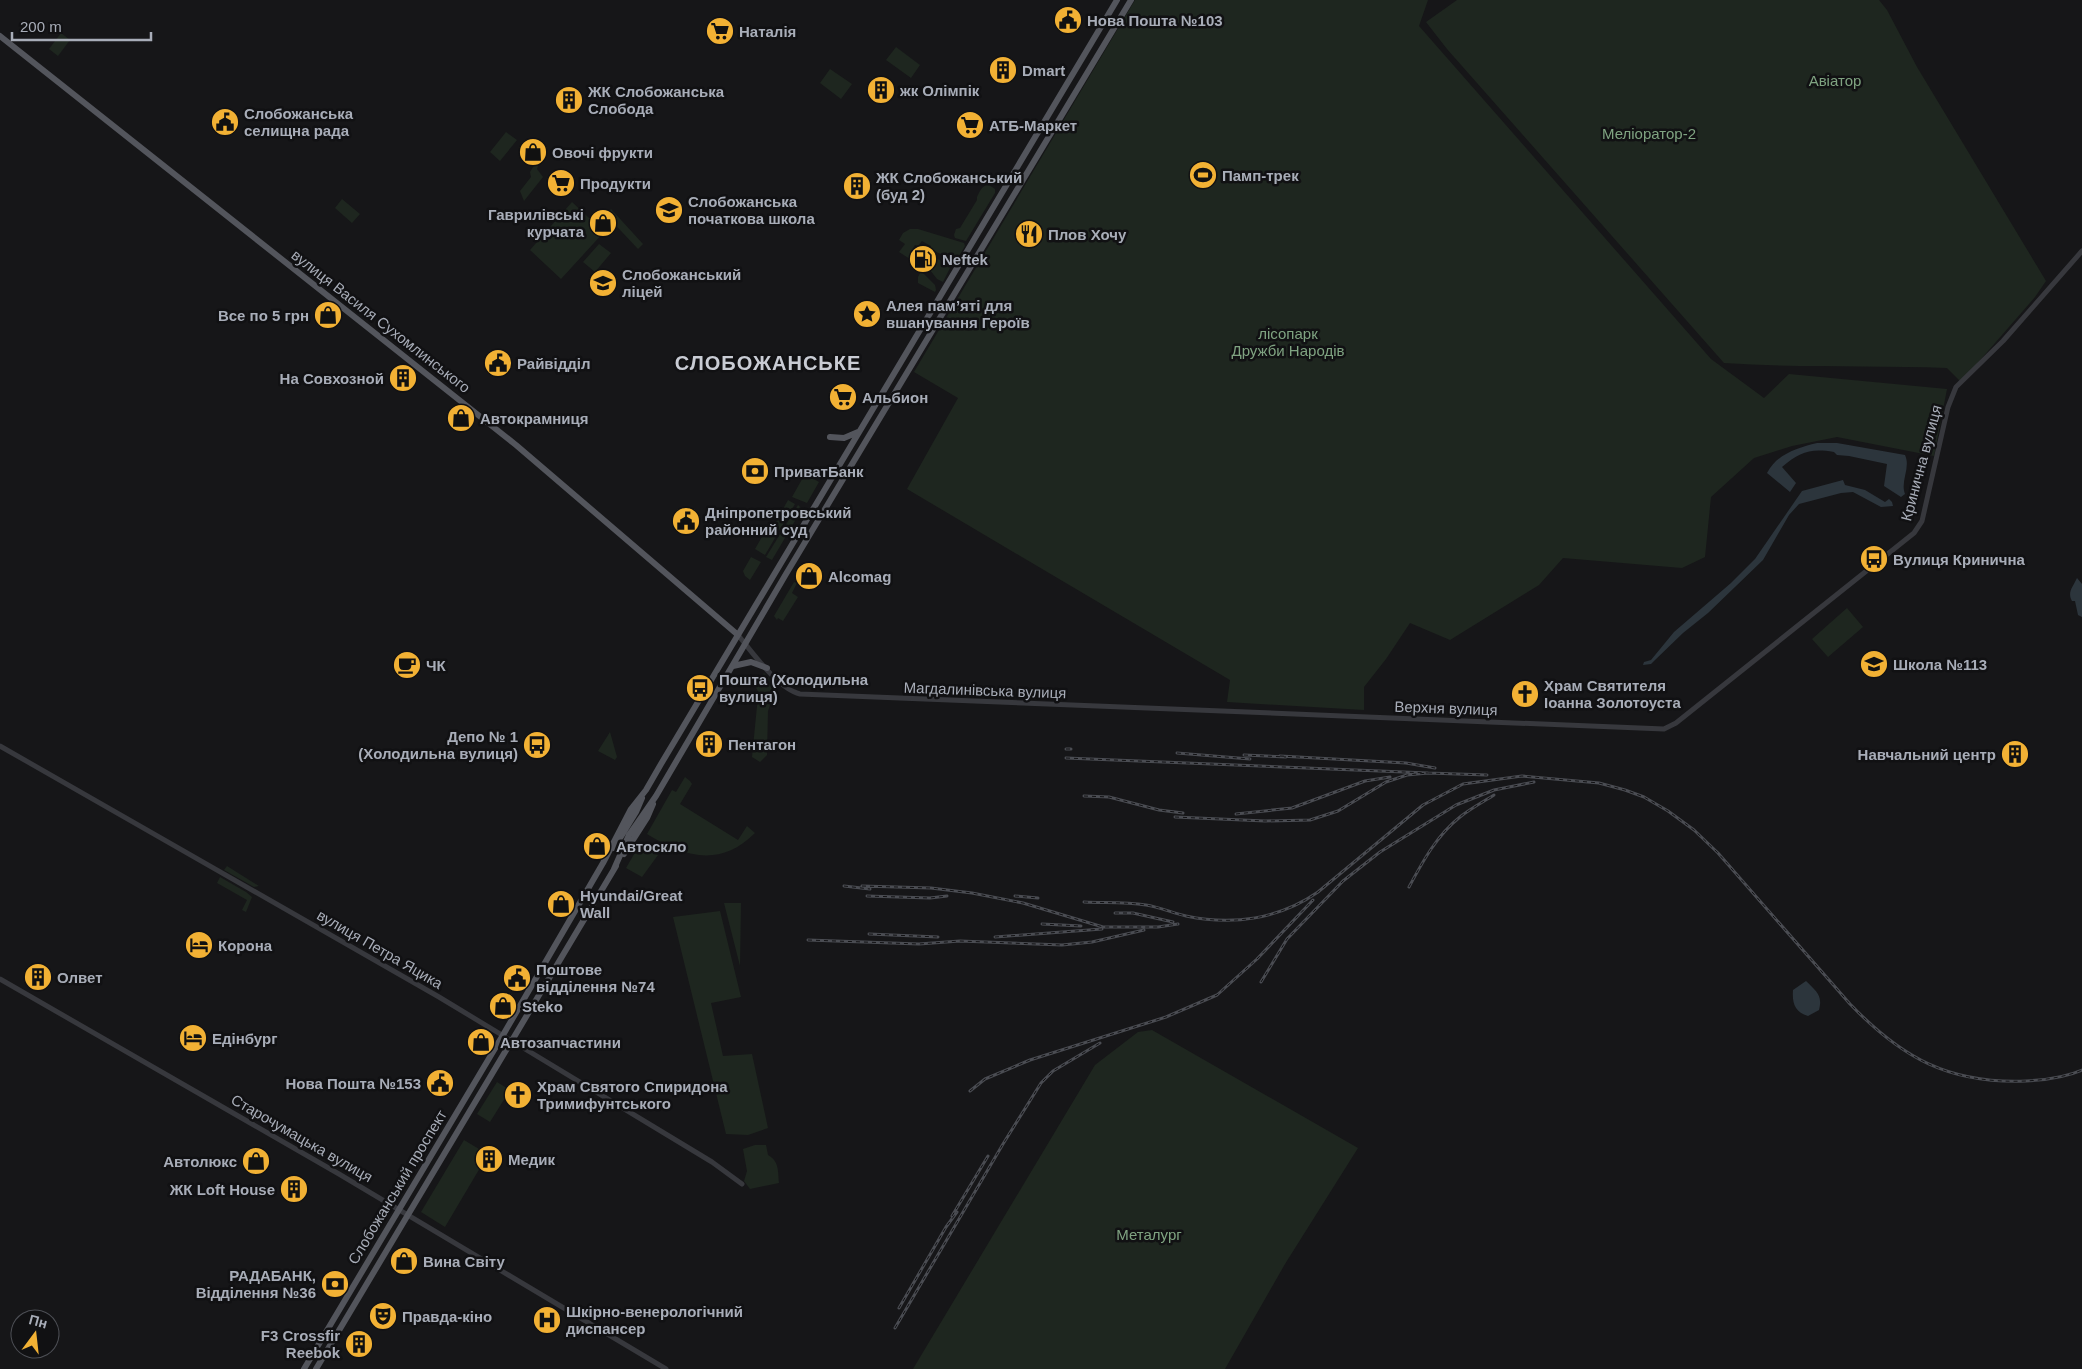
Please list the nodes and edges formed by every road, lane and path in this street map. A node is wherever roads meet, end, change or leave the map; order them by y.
1 (1117, 0) edge
2 (1131, 0) edge
3 (0, 36) edge
4 (2082, 252) edge
5 (859, 431) junction
6 (830, 437) dead end
7 (738, 635) junction
8 (745, 644) junction
9 (733, 666) junction
10 (767, 668) junction
11 (1256, 714) joint
12 (1664, 729) joint
13 (0, 746) edge
14 (0, 979) edge
15 (502, 1035) junction
16 (511, 1040) junction
17 (742, 1184) dead end
18 (399, 1209) junction
19 (407, 1214) junction
20 (304, 1369) edge
21 (316, 1369) edge
22 (666, 1369) edge

1 - 5 main road, Слобожанський проспект
2 - 8 main road, Слобожанський проспект
3 - 7 main road, вулиця Василя Сухомлинського
4 - 12 street, Кринична вулиця
5 - 6 main road
5 - 7 main road, Слобожанський проспект
7 - 8 street, Магдалинівська вулиця
7 - 15 main road, Слобожанський проспект
8 - 9 main road, Слобожанський проспект
8 - 10 street, Магдалинівська вулиця
9 - 10 main road
9 - 16 main road, Слобожанський проспект
10 - 11 street, Магдалинівська вулиця
11 - 12 street, Верхня вулиця
13 - 15 street, вулиця Петра Яцика
14 - 18 street, Старочумацька вулиця
15 - 16 street, вулиця Петра Яцика
15 - 18 main road, Слобожанський проспект
16 - 17 street, вулиця Петра Яцика
16 - 19 main road, Слобожанський проспект
18 - 19 street, Старочумацька вулиця
18 - 20 main road, Слобожанський проспект
19 - 21 main road, Слобожанський проспект
19 - 22 street, Старочумацька вулиця

